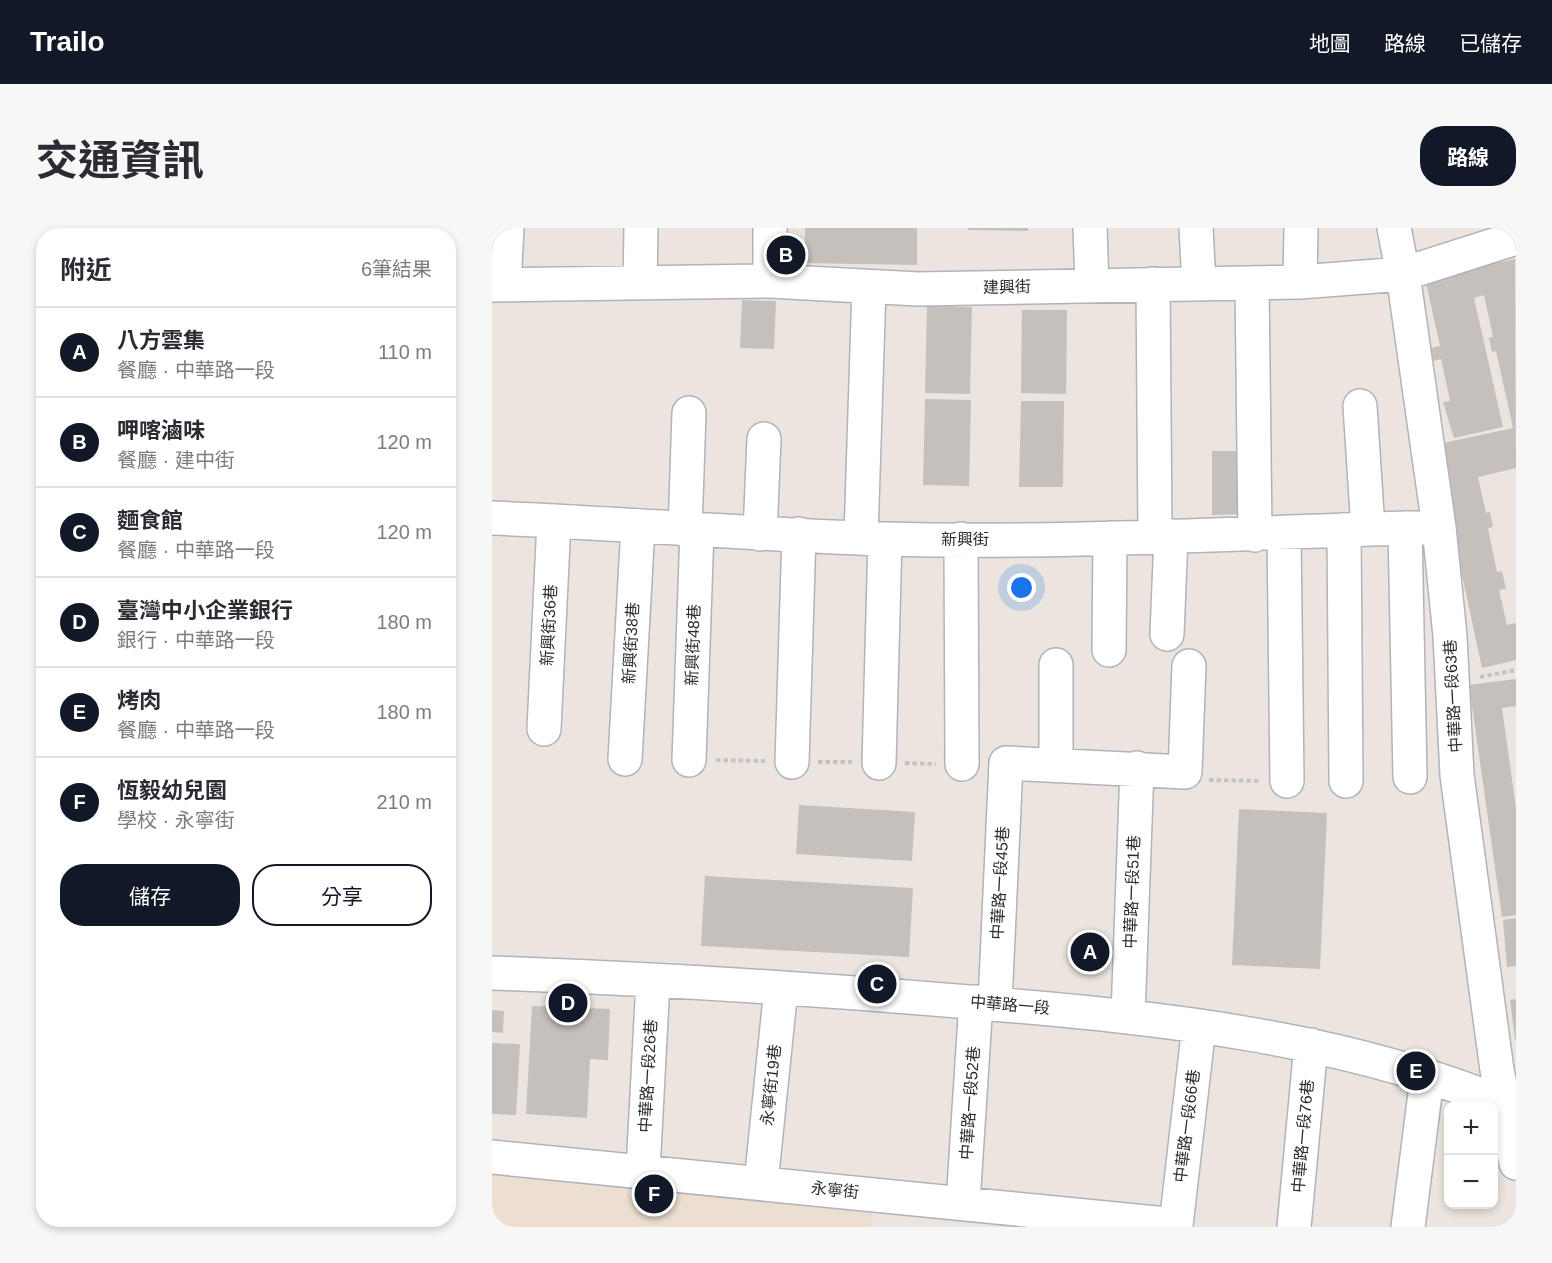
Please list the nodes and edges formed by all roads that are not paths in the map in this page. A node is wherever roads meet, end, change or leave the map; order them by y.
1 (507, 228) edge
2 (641, 228) edge
3 (770, 228) edge
4 (1090, 228) edge
5 (1196, 228) edge
6 (1301, 228) edge
7 (1394, 228) edge
8 (1516, 238) edge
9 (1403, 274) junction
10 (770, 281) junction
11 (1252, 282) junction
12 (1300, 282) junction
13 (640, 283) junction
14 (1199, 283) junction
15 (1153, 284) junction
16 (498, 285) edge
17 (1092, 285) junction
18 (869, 287) junction
19 (1360, 406) dead end
20 (689, 413) dead end
21 (764, 439) dead end
22 (492, 518) edge
23 (554, 520) junction
24 (638, 526) junction
25 (1439, 527) junction
26 (1405, 528) junction
27 (1356, 529) junction
28 (691, 530) junction
29 (760, 534) junction
30 (799, 534) junction
31 (1270, 534) junction
32 (1163, 537) junction
33 (873, 538) junction
34 (1110, 538) junction
35 (961, 539) junction
36 (1167, 634) dead end
37 (1109, 650) dead end
38 (1056, 665) dead end
39 (1189, 666) dead end
40 (544, 729) dead end
41 (625, 759) dead end
42 (689, 760) dead end
43 (792, 762) dead end
44 (879, 763) dead end
45 (962, 764) dead end
46 (1056, 765) junction
47 (1137, 768) junction
48 (1410, 777) dead end
49 (1287, 781) dead end
50 (1346, 781) dead end
51 (492, 973) edge
52 (653, 981) junction
53 (781, 988) junction
54 (985, 1003) junction
55 (1128, 1016) junction
56 (1198, 1026) junction
57 (1311, 1045) junction
58 (1427, 1078) junction
59 (1509, 1106) edge
60 (492, 1158) edge
61 (1516, 1163) edge
62 (643, 1171) junction
63 (761, 1183) junction
64 (963, 1203) junction
65 (1175, 1226) edge
66 (1294, 1227) edge
67 (1408, 1227) edge

1 - 16 street
2 - 13 street
3 - 10 street
4 - 17 street
5 - 14 street
6 - 12 street
7 - 9 street, 中華路一段63巷
8 - 9 street, 建興街
9 - 12 street, 建興街
9 - 25 street, 中華路一段63巷
10 - 13 street, 建興街
10 - 18 street, 建興街
11 - 12 street, 建興街
11 - 14 street, 建興街
11 - 31 street
13 - 16 street, 建興街
14 - 15 street, 建興街
15 - 17 street, 建興街
15 - 32 street
17 - 18 street, 建興街
18 - 33 street
19 - 27 street
20 - 28 street, 新興街48巷
21 - 29 street
22 - 23 street, 新興街
23 - 24 street, 新興街
23 - 40 street, 新興街36巷
24 - 28 street, 新興街
24 - 41 street, 新興街38巷
25 - 26 street, 新興街
25 - 59 street, 中華路一段63巷
26 - 27 street, 新興街
26 - 48 street
27 - 31 street, 新興街
27 - 50 street
28 - 29 street, 新興街
28 - 42 street, 新興街48巷
29 - 30 street, 新興街
30 - 33 street, 新興街
30 - 43 street
31 - 32 street, 新興街
31 - 49 street
32 - 34 street, 新興街
32 - 36 street
33 - 35 street, 新興街
33 - 44 street
34 - 35 street, 新興街
34 - 37 street
35 - 45 street
38 - 46 street
39 - 47 street
46 - 47 street
46 - 54 street, 中華路一段45巷
47 - 55 street, 中華路一段51巷
51 - 52 street, 中華路一段
52 - 53 street, 中華路一段
52 - 62 street, 中華路一段26巷
53 - 54 street, 中華路一段
53 - 63 street, 永寧街19巷
54 - 55 street, 中華路一段
54 - 64 street, 中華路一段52巷
55 - 56 street, 中華路一段
56 - 57 street, 中華路一段
56 - 65 street, 中華路一段66巷
57 - 58 street, 中華路一段
57 - 66 street, 中華路一段76巷
58 - 59 street, 中華路一段
58 - 67 street
59 - 61 street, 中華路一段63巷
60 - 62 street, 永寧街
62 - 63 street, 永寧街
63 - 64 street, 永寧街
64 - 65 street, 永寧街

